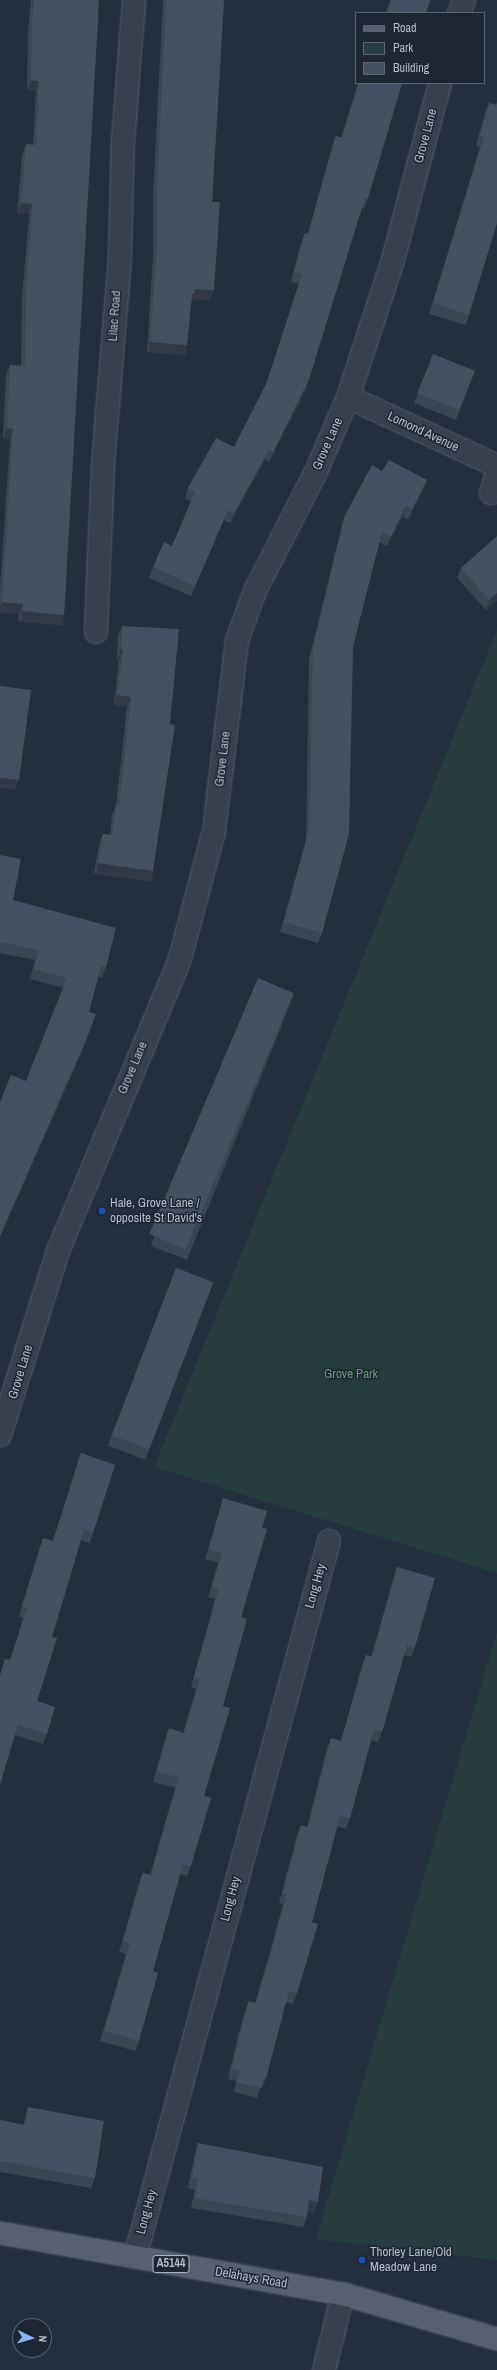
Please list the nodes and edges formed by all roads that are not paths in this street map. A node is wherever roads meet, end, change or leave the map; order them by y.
1 (134, 0) edge
2 (464, 0) edge
3 (459, 12) edge
4 (440, 84) edge
5 (348, 397) junction
6 (497, 466) edge
7 (96, 632) dead end
8 (0, 1435) edge
9 (329, 1541) dead end
10 (0, 2233) edge
11 (135, 2257) junction
12 (343, 2294) junction
13 (497, 2339) edge
14 (324, 2370) edge

1 - 7 street, Lilac Road
2 - 3 street
4 - 5 street, Grove Lane
5 - 6 street, Lomond Avenue
5 - 8 street, Grove Lane
9 - 11 street, Long Hey
10 - 11 main road, Delahays Road / A5144
11 - 12 main road, Delahays Road / A5144
12 - 13 main road, Delahays Road / A5144
12 - 14 street

